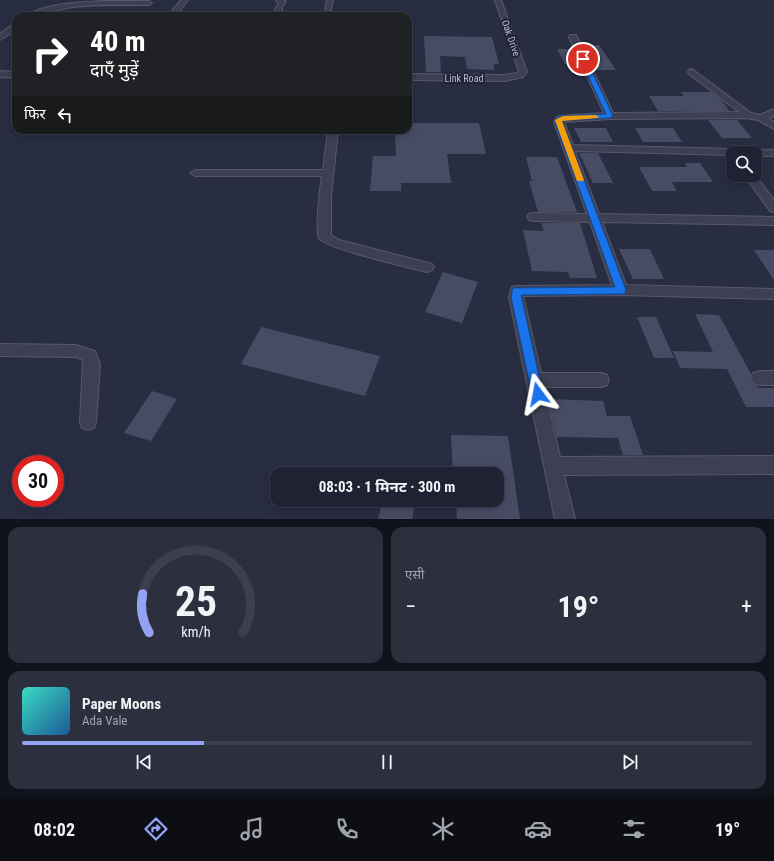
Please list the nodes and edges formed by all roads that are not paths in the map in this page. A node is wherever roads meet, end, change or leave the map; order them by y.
1 (185, 0) edge
2 (279, 0) edge
3 (330, 0) edge
4 (498, 0) edge
5 (149, 3) dead end
6 (329, 9) dead end
7 (42, 12) edge
8 (175, 12) edge
9 (278, 12) edge
10 (12, 29) edge
11 (573, 37) dead end
12 (0, 38) edge
13 (692, 72) dead end
14 (0, 74) edge
15 (12, 75) edge
16 (520, 75) joint
17 (412, 77) edge
18 (774, 112) edge
19 (749, 115) junction
20 (610, 116) junction
21 (761, 118) junction
22 (774, 126) edge
23 (333, 134) edge
24 (774, 135) edge
25 (569, 148) junction
26 (762, 152) edge
27 (774, 152) edge
28 (726, 153) edge
29 (194, 173) dead end
30 (328, 173) junction
31 (754, 182) edge
32 (774, 208) edge
33 (533, 217) dead end
34 (594, 218) junction
35 (774, 221) edge
36 (427, 267) dead end
37 (622, 290) junction
38 (774, 294) edge
39 (0, 350) edge
40 (534, 380) junction
41 (602, 380) dead end
42 (88, 422) dead end
43 (774, 465) edge
44 (554, 466) junction
45 (565, 519) edge

1 - 8 street
2 - 9 street
3 - 6 street
4 - 16 street, Oak Drive
5 - 7 street
10 - 12 street
11 - 20 street
13 - 19 street
14 - 15 street
16 - 17 street, Link Road
18 - 21 street
19 - 20 street
19 - 21 street
19 - 24 street
20 - 25 street
21 - 22 street
23 - 30 street
25 - 28 street
25 - 34 street
26 - 27 street
29 - 30 street
30 - 36 street
31 - 32 street
33 - 34 street
34 - 35 street
34 - 37 street
37 - 38 street
37 - 40 street
39 - 42 street
40 - 41 street
40 - 44 street
43 - 44 street
44 - 45 street

